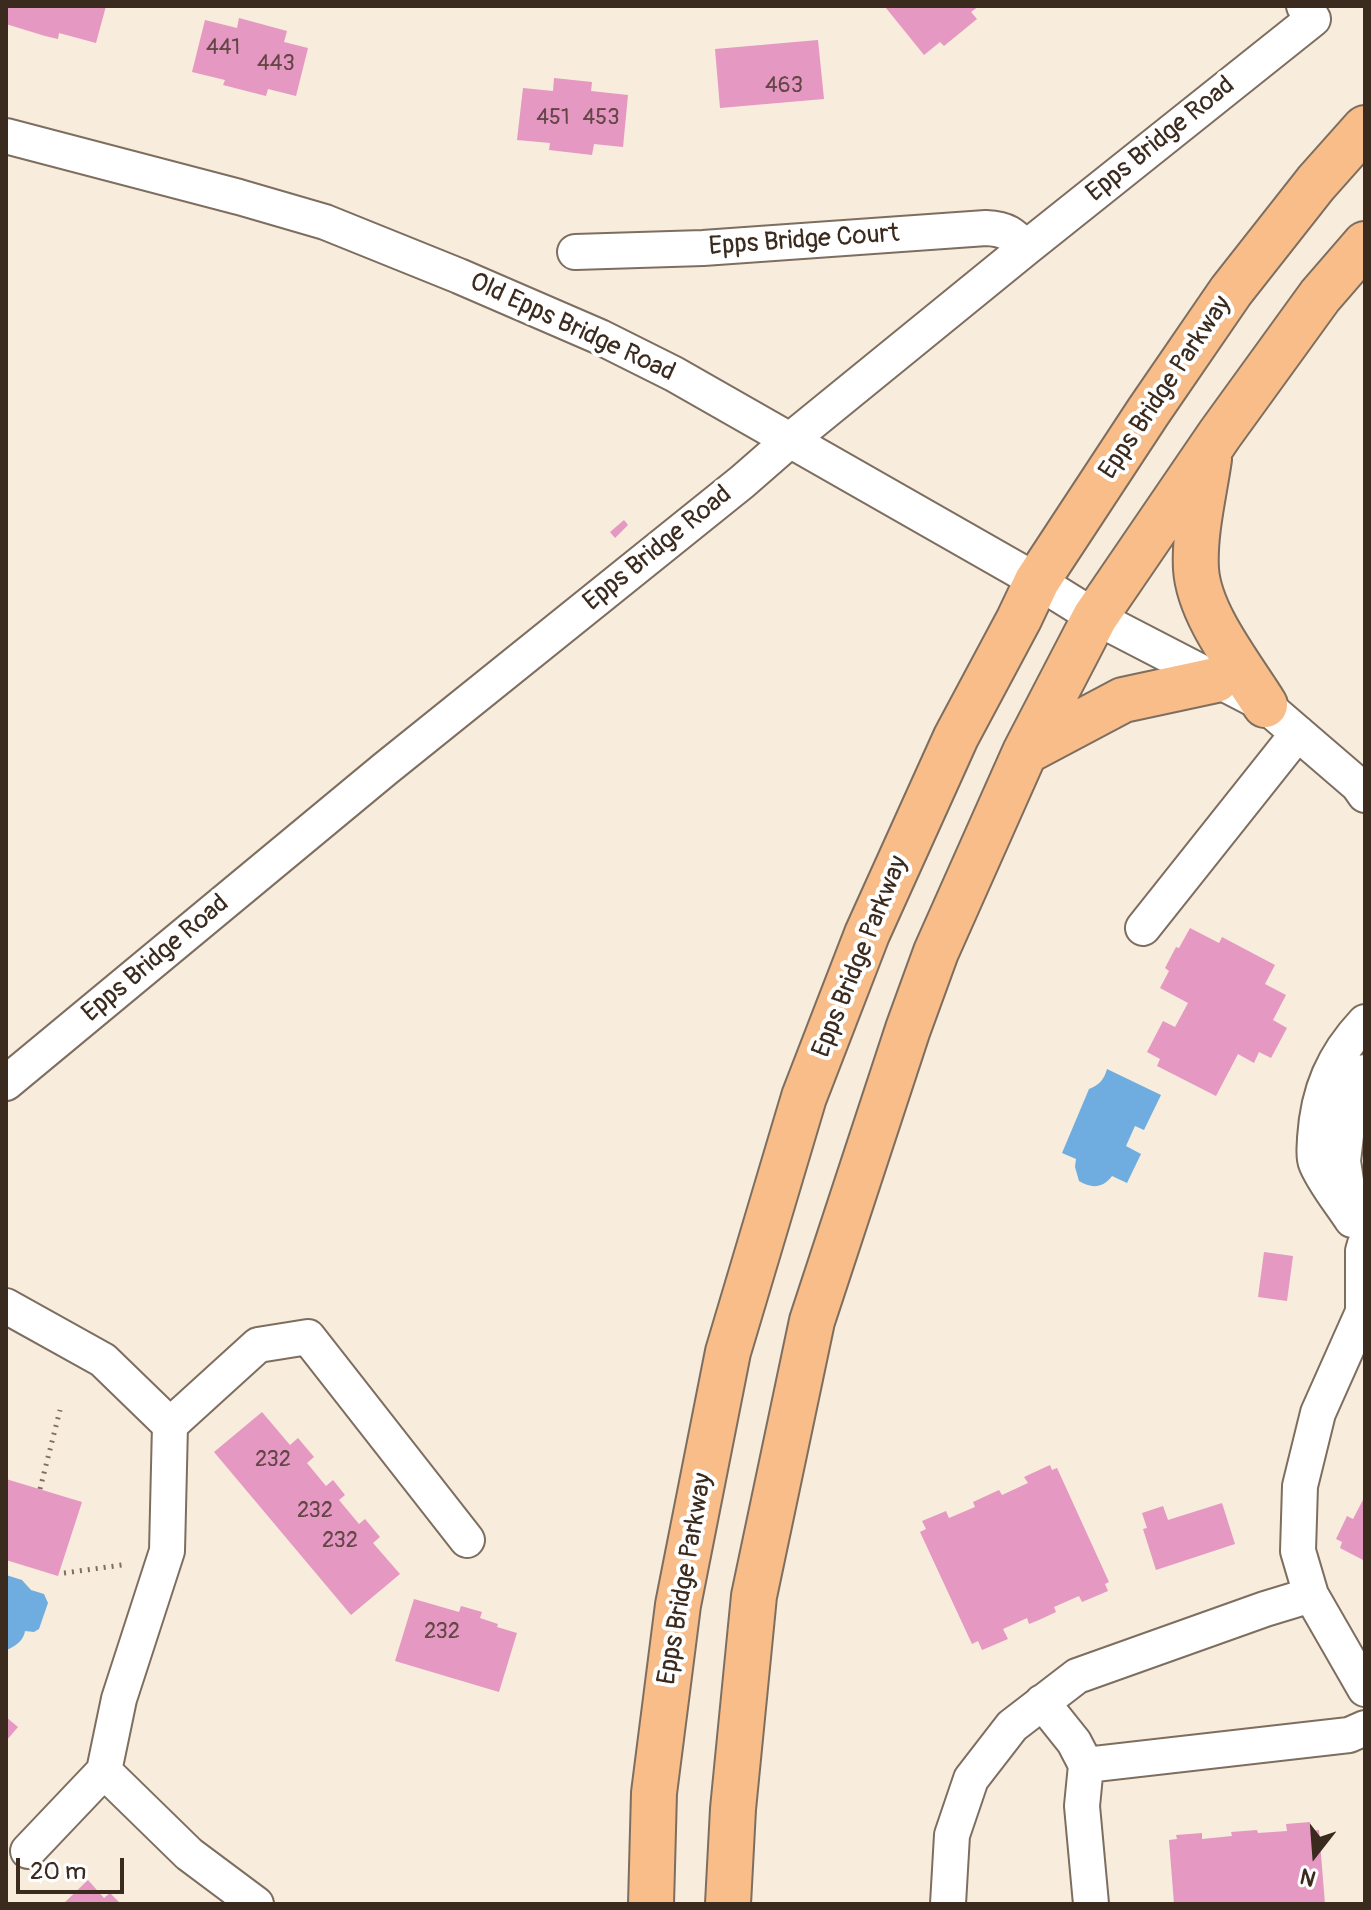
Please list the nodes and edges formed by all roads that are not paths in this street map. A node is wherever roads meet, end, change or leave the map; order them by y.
1 (1309, 13) edge
2 (1365, 128) edge
3 (6, 136) edge
4 (1365, 244) edge
5 (1026, 248) junction
6 (575, 252) dead end
7 (789, 441) junction
8 (1211, 448) junction
9 (1037, 581) junction
10 (1095, 617) junction
11 (1216, 680) junction
12 (1265, 705) junction
13 (1298, 733) junction
14 (1025, 752) junction
15 (1365, 795) edge
16 (1143, 928) dead end
17 (1365, 1022) edge
18 (1365, 1072) edge
19 (6, 1083) edge
20 (1343, 1118) edge
21 (1360, 1238) edge
22 (6, 1306) edge
23 (1364, 1312) edge
24 (170, 1425) junction
25 (467, 1540) dead end
26 (1311, 1595) junction
27 (1365, 1689) edge
28 (1042, 1702) junction
29 (1365, 1728) edge
30 (1086, 1765) junction
31 (104, 1771) junction
32 (28, 1851) dead end
33 (256, 1904) edge
34 (651, 1904) edge
35 (728, 1904) edge
36 (948, 1904) edge
37 (1091, 1904) edge

1 - 5 street, Epps Bridge Road
2 - 9 main road, Epps Bridge Parkway
3 - 7 street, Old Epps Bridge Road
4 - 8 main road
5 - 6 street, Epps Bridge Court
5 - 7 street, Epps Bridge Road
7 - 9 street, Old Epps Bridge Road
7 - 19 street, Epps Bridge Road
8 - 10 main road
8 - 12 main road
9 - 10 street, Old Epps Bridge Road
9 - 34 main road, Epps Bridge Parkway
10 - 11 street, Old Epps Bridge Road
10 - 14 main road
11 - 12 street, Old Epps Bridge Road
11 - 14 main road
12 - 13 street, Old Epps Bridge Road
13 - 15 street, Old Epps Bridge Road
13 - 16 street
14 - 35 main road
17 - 20 street
18 - 20 street
20 - 21 street
21 - 23 street
22 - 24 street
23 - 26 street
24 - 25 street
24 - 31 street
26 - 27 street
26 - 28 street
28 - 30 street
28 - 36 street
29 - 30 street
30 - 37 street
31 - 32 street
31 - 33 street

